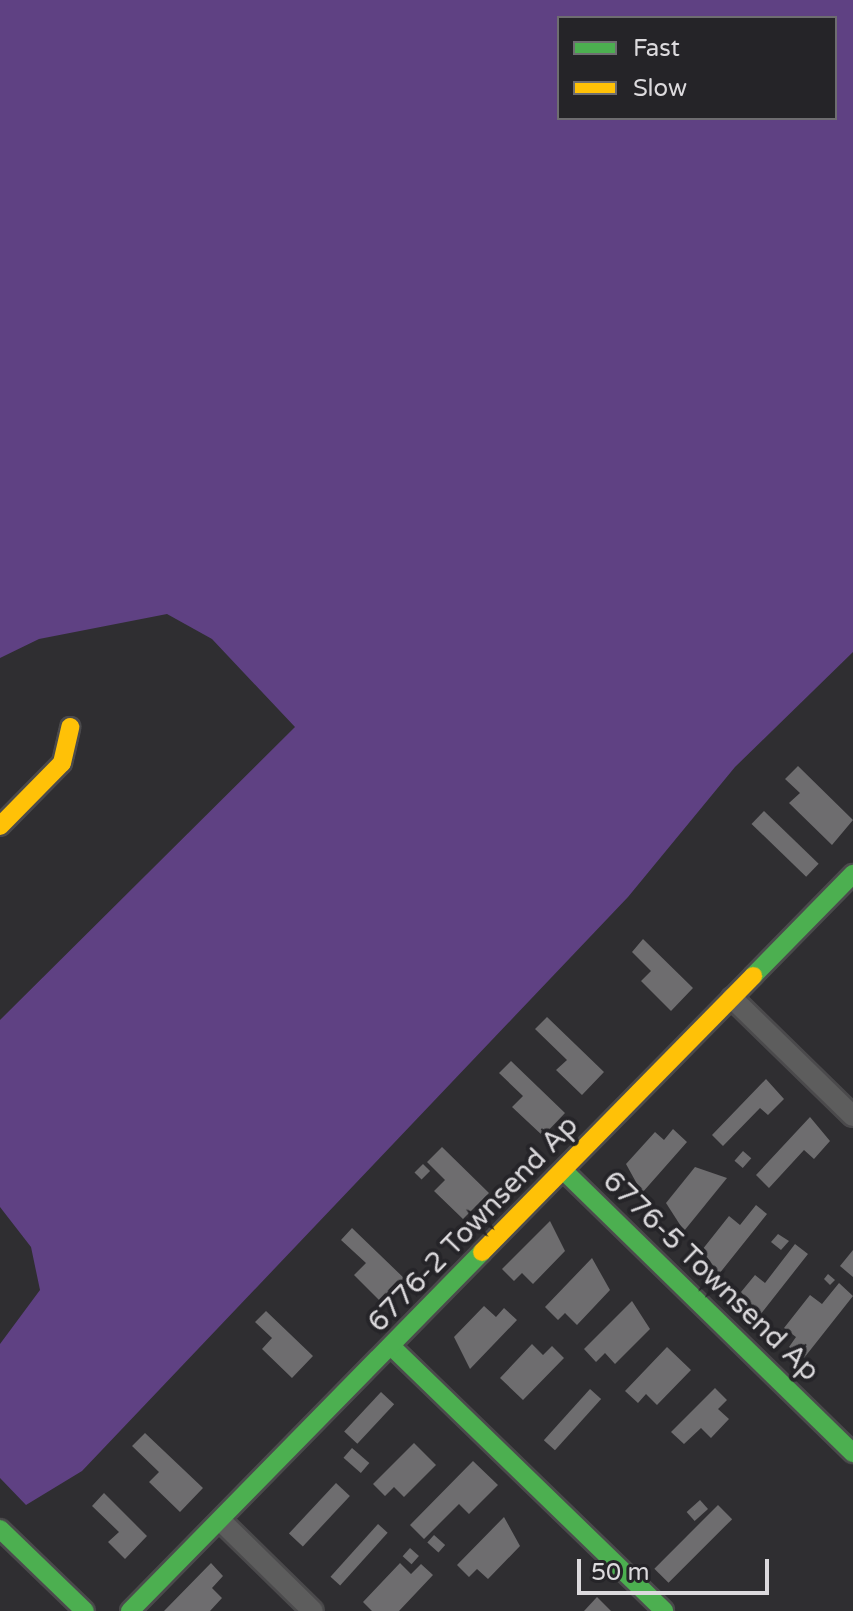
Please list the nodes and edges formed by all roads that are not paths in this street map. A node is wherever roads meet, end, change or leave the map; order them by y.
1 (70, 727) dead end
2 (0, 826) edge
3 (853, 874) edge
4 (732, 998) junction
5 (853, 1116) edge
6 (564, 1171) junction
7 (392, 1347) junction
8 (853, 1453) edge
9 (222, 1522) junction
10 (0, 1529) edge
11 (85, 1611) edge
12 (130, 1611) edge
13 (313, 1611) edge
14 (664, 1611) edge

1 - 2 street
3 - 4 street, 6776-2 Townsend Ap
4 - 5 street
4 - 6 street, 6776-2 Townsend Ap
6 - 7 street, 6776-2 Townsend Ap
6 - 8 street, 6776-5 Townsend Ap
7 - 9 street, 6776-2 Townsend Ap
7 - 14 street
9 - 12 street, 6776-2 Townsend Ap
9 - 13 street
10 - 11 street

